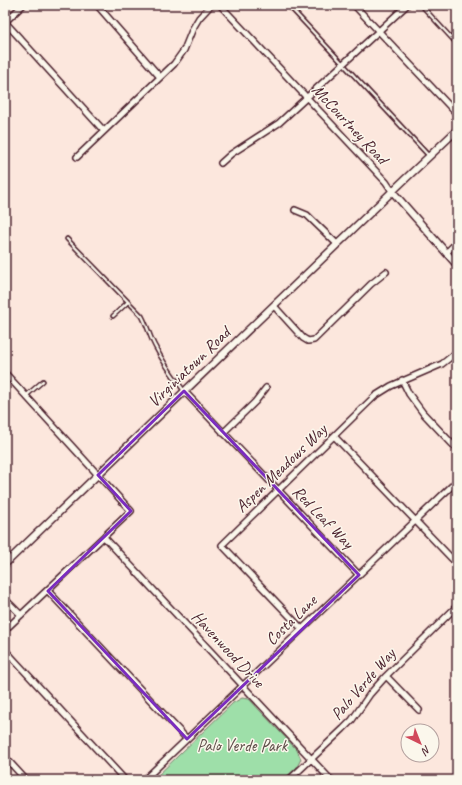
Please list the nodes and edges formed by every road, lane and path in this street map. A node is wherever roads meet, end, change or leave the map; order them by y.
1 (23, 5) edge
2 (97, 5) edge
3 (211, 5) edge
4 (220, 5) edge
5 (288, 5) edge
6 (354, 5) edge
7 (407, 5) edge
8 (421, 5) edge
9 (5, 22) edge
10 (379, 31) junction
11 (457, 44) edge
12 (343, 64) junction
13 (160, 77) junction
14 (307, 98) junction
15 (457, 114) edge
16 (457, 130) edge
17 (104, 131) junction
18 (430, 156) junction
19 (77, 157) dead end
20 (221, 163) dead end
21 (392, 191) junction
22 (295, 210) dead end
23 (67, 239) dead end
24 (457, 242) edge
25 (337, 244) junction
26 (446, 253) junction
27 (457, 265) edge
28 (386, 272) dead end
29 (128, 302) junction
30 (274, 306) junction
31 (113, 316) dead end
32 (457, 352) edge
33 (5, 373) edge
34 (402, 380) junction
35 (43, 381) dead end
36 (266, 388) dead end
37 (184, 391) junction
38 (26, 396) junction
39 (223, 432) junction
40 (334, 436) junction
41 (457, 449) edge
42 (98, 474) junction
43 (457, 481) edge
44 (278, 490) junction
45 (415, 521) junction
46 (104, 537) junction
47 (5, 564) edge
48 (457, 564) edge
49 (359, 575) junction
50 (48, 591) junction
51 (5, 599) edge
52 (457, 606) edge
53 (21, 615) junction
54 (302, 629) junction
55 (5, 630) edge
56 (5, 650) edge
57 (386, 676) junction
58 (243, 686) junction
59 (419, 710) dead end
60 (187, 739) junction
61 (5, 757) edge
62 (311, 759) junction
63 (26, 780) edge
64 (126, 780) edge
65 (144, 780) edge
66 (289, 780) edge
67 (331, 780) edge

1 - 9 street
2 - 13 street
3 - 13 street
4 - 14 street, McCourtney Road
5 - 12 lane
6 - 10 street
7 - 10 street
8 - 11 lane
9 - 17 street
10 - 12 street
10 - 15 street
12 - 14 street
12 - 18 lane
13 - 17 street
14 - 20 street
14 - 21 street, McCourtney Road
16 - 18 street, Virginiatown Road
17 - 19 street
18 - 21 street, Virginiatown Road
21 - 25 street, Virginiatown Road
21 - 26 street, McCourtney Road
22 - 25 street
23 - 29 lane
24 - 26 street
25 - 30 street, Virginiatown Road
26 - 27 street, McCourtney Road
28 - 30 street
29 - 31 lane
29 - 37 lane
30 - 37 street, Virginiatown Road
32 - 34 street, Aspen Meadows Way
33 - 38 street
34 - 40 street, Aspen Meadows Way
34 - 41 street
35 - 38 lane
36 - 39 street
37 - 39 street, Red Leaf Way
37 - 42 street, Virginiatown Road
38 - 42 street
39 - 44 street, Red Leaf Way
40 - 44 street, Aspen Meadows Way
40 - 45 street
42 - 46 street
42 - 47 street, Virginiatown Road
43 - 45 street, Costa Lane
44 - 49 street, Red Leaf Way
44 - 54 street, Aspen Meadows Way
45 - 48 street
45 - 49 street, Costa Lane
46 - 50 street
46 - 58 street, Havenwood Drive
49 - 54 street, Costa Lane
50 - 53 street
50 - 60 street
51 - 53 street
52 - 57 street, Palo Verde Way
53 - 55 street
54 - 58 street, Costa Lane
56 - 64 street
57 - 59 street
57 - 62 street, Palo Verde Way
58 - 60 street, Costa Lane
58 - 62 street, Havenwood Drive
60 - 65 street, Costa Lane
61 - 63 street
62 - 66 street, Palo Verde Way
62 - 67 street, Havenwood Drive

